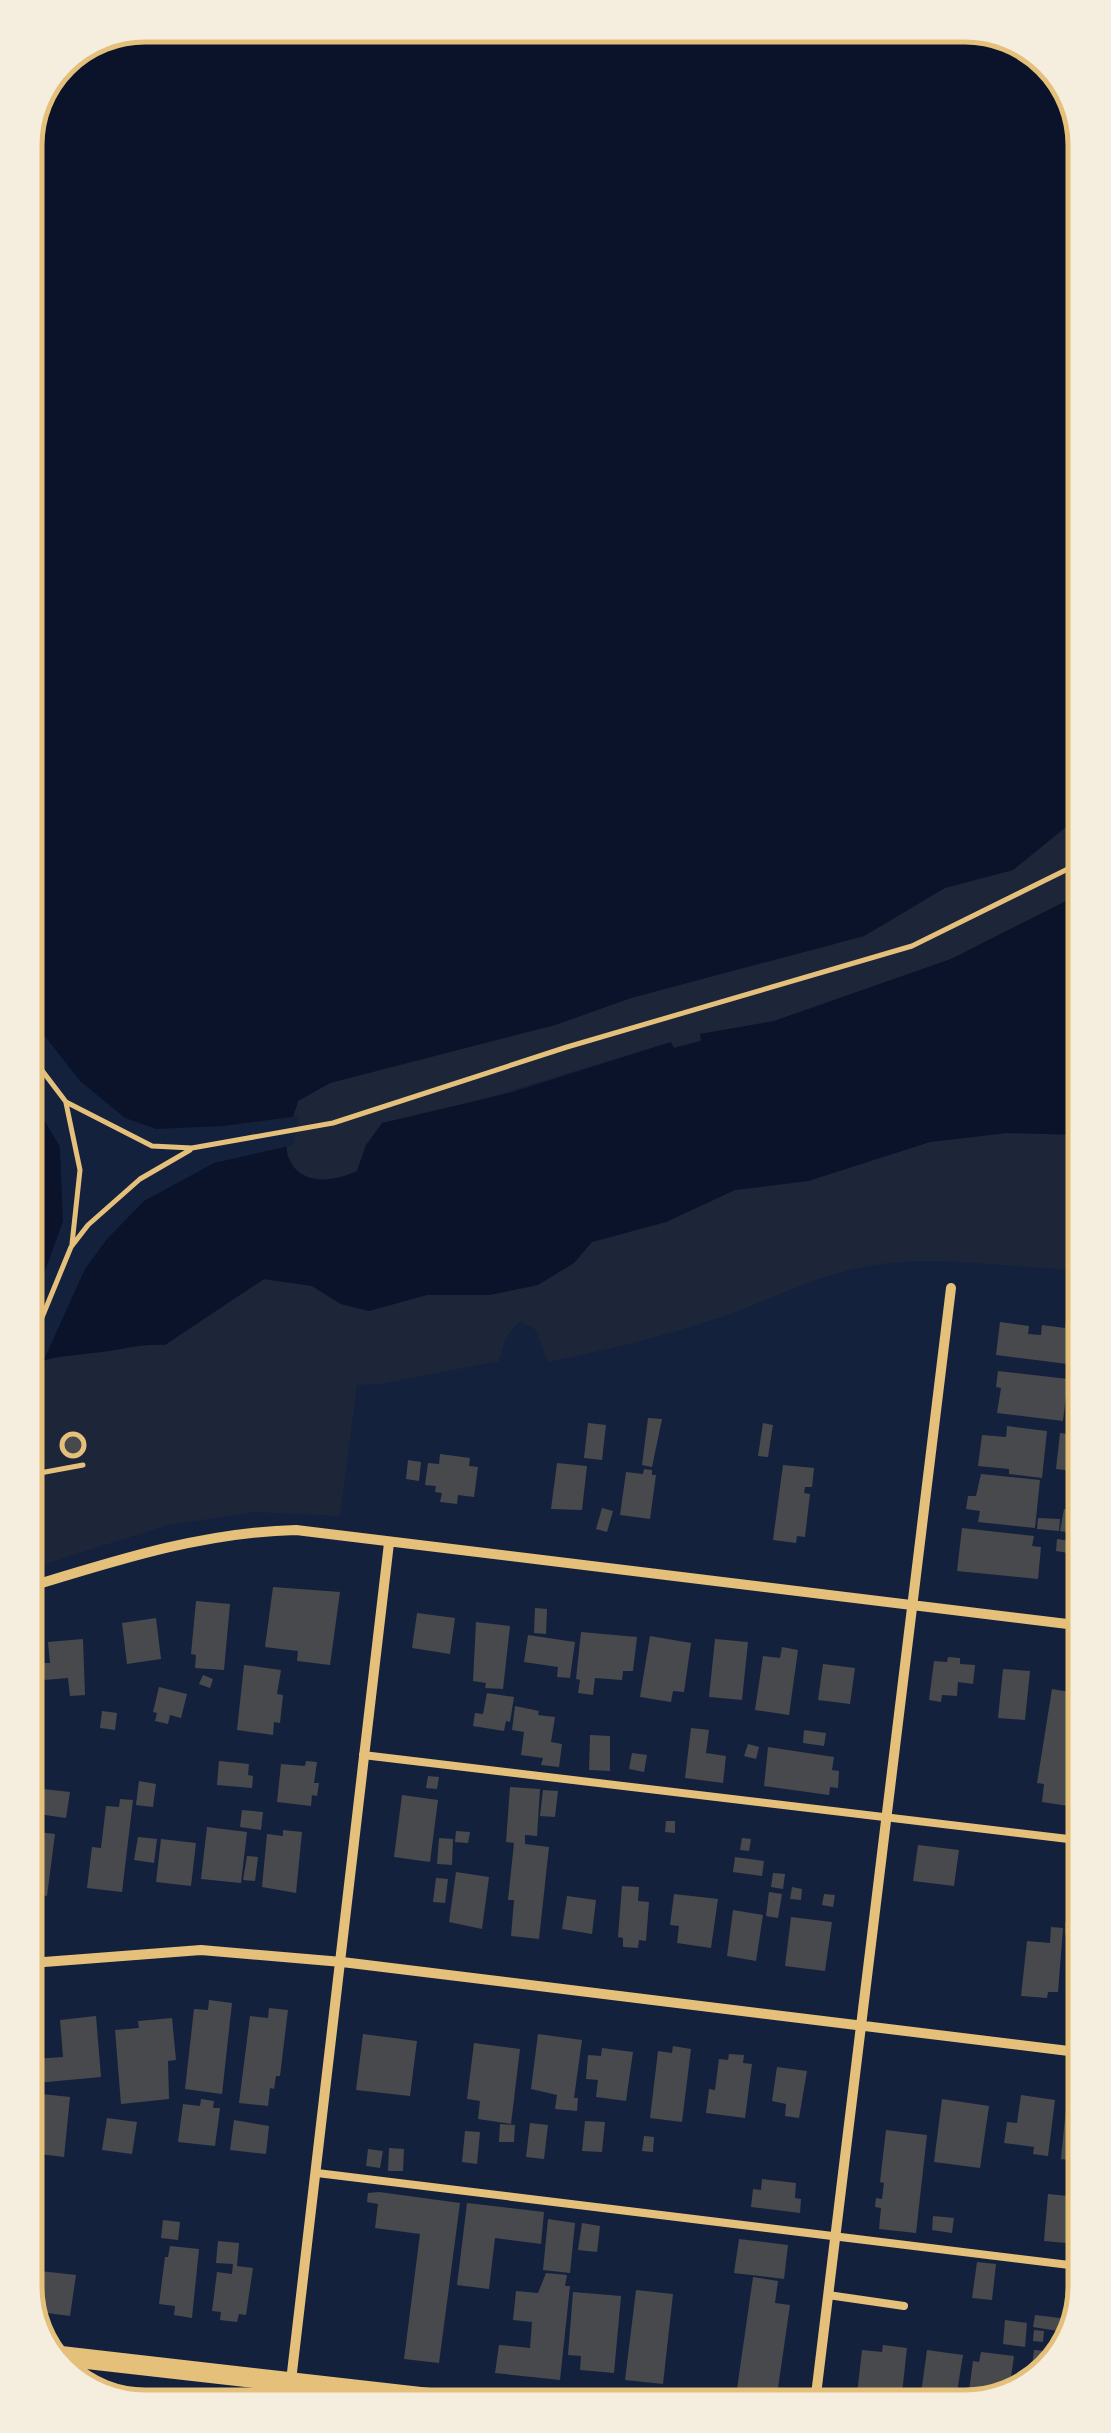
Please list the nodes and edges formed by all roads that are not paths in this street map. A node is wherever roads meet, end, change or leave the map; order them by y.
1 (951, 1288) dead end
2 (389, 1543) junction
3 (42, 1584) edge
4 (913, 1606) junction
5 (1068, 1624) edge
6 (363, 1756) junction
7 (886, 1818) junction
8 (1068, 1839) edge
9 (42, 1962) edge
10 (342, 1962) junction
11 (863, 2027) junction
12 (1068, 2051) edge
13 (317, 2172) junction
14 (834, 2237) junction
15 (1068, 2265) edge
16 (828, 2295) junction
17 (904, 2306) dead end
18 (70, 2357) edge
19 (291, 2382) junction
20 (361, 2390) edge
21 (817, 2390) edge

1 - 4 street
2 - 3 street
2 - 4 street
2 - 6 street
4 - 5 street
4 - 7 street
6 - 7 lane
6 - 10 street
7 - 8 lane
7 - 11 street
9 - 10 street
10 - 11 street
10 - 13 street
11 - 12 street
11 - 14 street
13 - 14 lane
13 - 19 street
14 - 15 lane
14 - 16 street
16 - 17 lane
16 - 21 street
18 - 19 main road
19 - 20 main road

